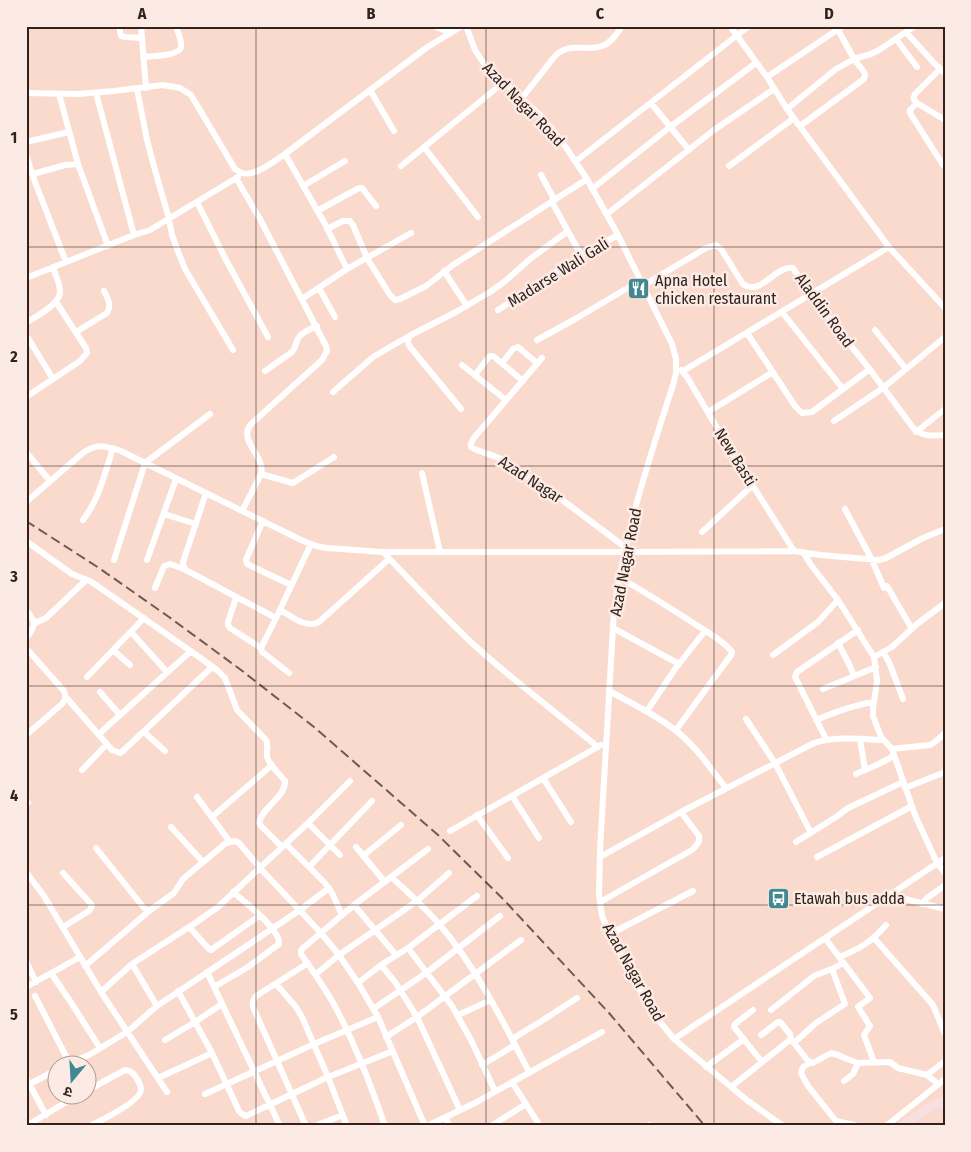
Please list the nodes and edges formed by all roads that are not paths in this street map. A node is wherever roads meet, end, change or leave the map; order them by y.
1 (141, 26) edge
2 (176, 26) edge
3 (434, 26) edge
4 (462, 26) edge
5 (466, 26) edge
6 (622, 26) edge
7 (730, 26) edge
8 (749, 26) edge
9 (914, 26) edge
10 (839, 27) edge
11 (118, 28) edge
12 (906, 32) junction
13 (451, 33) junction
14 (737, 36) junction
15 (142, 38) junction
16 (896, 40) junction
17 (143, 58) junction
18 (854, 60) junction
19 (756, 63) junction
20 (917, 67) dead end
21 (942, 71) edge
22 (767, 77) junction
23 (504, 82) junction
24 (146, 88) junction
25 (137, 89) junction
26 (774, 89) junction
27 (370, 90) junction
28 (26, 93) edge
29 (96, 93) junction
30 (60, 94) junction
31 (522, 98) junction
32 (651, 103) junction
33 (917, 103) junction
34 (788, 109) junction
35 (794, 118) junction
36 (945, 120) edge
37 (800, 126) junction
38 (670, 127) junction
39 (394, 131) dead end
40 (68, 132) junction
41 (26, 142) edge
42 (424, 147) junction
43 (689, 150) junction
44 (285, 154) junction
45 (26, 155) edge
46 (945, 158) edge
47 (345, 161) dead end
48 (576, 161) junction
49 (78, 164) junction
50 (401, 166) dead end
51 (729, 166) dead end
52 (944, 167) edge
53 (243, 173) junction
54 (33, 174) junction
55 (541, 175) dead end
56 (236, 178) junction
57 (587, 179) junction
58 (303, 186) junction
59 (592, 188) junction
60 (197, 202) junction
61 (552, 202) junction
62 (376, 206) dead end
63 (317, 211) junction
64 (606, 214) junction
65 (478, 218) dead end
66 (169, 219) junction
67 (327, 229) junction
68 (568, 231) junction
69 (411, 233) dead end
70 (134, 235) junction
71 (618, 235) junction
72 (108, 246) junction
73 (889, 247) junction
74 (580, 255) junction
75 (366, 258) junction
76 (66, 262) junction
77 (53, 267) junction
78 (347, 269) junction
79 (444, 271) junction
80 (26, 278) edge
81 (642, 283) junction
82 (319, 288) junction
83 (104, 292) dead end
84 (810, 294) junction
85 (302, 299) junction
86 (56, 302) junction
87 (467, 306) junction
88 (945, 308) edge
89 (498, 310) dead end
90 (782, 312) junction
91 (335, 317) dead end
92 (26, 323) edge
93 (317, 326) junction
94 (875, 330) dead end
95 (76, 332) junction
96 (747, 333) junction
97 (410, 335) junction
98 (27, 336) edge
99 (268, 337) dead end
100 (945, 337) edge
101 (537, 340) dead end
102 (26, 346) edge
103 (233, 350) dead end
104 (502, 362) junction
105 (462, 365) dead end
106 (676, 365) junction
107 (870, 369) junction
108 (906, 369) junction
109 (265, 371) dead end
110 (683, 371) junction
111 (773, 372) junction
112 (475, 375) junction
113 (53, 379) junction
114 (523, 381) junction
115 (884, 388) junction
116 (843, 389) junction
117 (333, 392) dead end
118 (26, 397) edge
119 (506, 400) junction
120 (461, 409) dead end
121 (945, 410) edge
122 (708, 412) junction
123 (210, 414) dead end
124 (834, 421) dead end
125 (916, 432) junction
126 (945, 435) edge
127 (113, 448) junction
128 (26, 452) edge
129 (334, 457) dead end
130 (29, 461) edge
131 (145, 463) junction
132 (422, 473) dead end
133 (261, 474) junction
134 (176, 479) junction
135 (50, 481) junction
136 (753, 485) junction
137 (206, 493) junction
138 (26, 502) edge
139 (845, 509) dead end
140 (242, 511) junction
141 (164, 514) junction
142 (83, 520) dead end
143 (263, 521) junction
144 (196, 524) junction
145 (945, 528) edge
146 (702, 532) dead end
147 (26, 541) edge
148 (311, 544) junction
149 (624, 549) junction
150 (794, 551) junction
151 (383, 552) junction
152 (440, 552) junction
153 (803, 552) junction
154 (389, 559) junction
155 (114, 560) dead end
156 (147, 560) dead end
157 (872, 560) junction
158 (184, 569) junction
159 (619, 577) junction
160 (86, 580) junction
161 (291, 585) junction
162 (155, 588) dead end
163 (236, 598) junction
164 (838, 600) junction
165 (945, 603) edge
166 (26, 610) edge
167 (280, 610) junction
168 (144, 618) junction
169 (276, 618) junction
170 (35, 623) junction
171 (613, 628) junction
172 (912, 629) junction
173 (705, 630) junction
174 (858, 630) junction
175 (131, 632) junction
176 (26, 639) edge
177 (838, 643) junction
178 (26, 648) edge
179 (261, 648) junction
180 (113, 650) junction
181 (191, 651) junction
182 (883, 652) junction
183 (773, 655) dead end
184 (874, 657) junction
185 (679, 664) junction
186 (130, 666) dead end
187 (212, 666) junction
188 (876, 667) junction
189 (167, 672) junction
190 (289, 673) dead end
191 (854, 676) junction
192 (87, 677) dead end
193 (823, 689) dead end
194 (609, 691) junction
195 (100, 692) dead end
196 (66, 696) junction
197 (904, 699) dead end
198 (874, 702) junction
199 (647, 712) junction
200 (120, 715) junction
201 (746, 719) dead end
202 (816, 720) junction
203 (676, 730) junction
204 (144, 732) junction
205 (99, 734) junction
206 (26, 735) edge
207 (944, 736) edge
208 (860, 739) junction
209 (826, 740) junction
210 (883, 740) junction
211 (606, 743) junction
212 (107, 744) junction
213 (598, 747) junction
214 (892, 749) junction
215 (165, 751) dead end
216 (893, 756) junction
217 (774, 763) junction
218 (272, 765) junction
219 (82, 770) dead end
220 (865, 770) junction
221 (945, 772) edge
222 (856, 774) dead end
223 (543, 778) junction
224 (350, 781) dead end
225 (904, 785) junction
226 (726, 788) junction
227 (512, 796) junction
228 (197, 797) dead end
229 (372, 801) dead end
230 (912, 806) junction
231 (681, 812) junction
232 (477, 815) junction
233 (212, 817) junction
234 (571, 822) dead end
235 (308, 823) junction
236 (401, 825) dead end
237 (171, 827) dead end
238 (450, 831) dead end
239 (811, 833) junction
240 (539, 838) dead end
241 (230, 842) junction
242 (796, 842) dead end
243 (330, 845) junction
244 (284, 846) junction
245 (356, 847) dead end
246 (96, 848) dead end
247 (428, 849) dead end
248 (340, 855) dead end
249 (363, 856) junction
250 (600, 857) junction
251 (817, 857) dead end
252 (508, 858) dead end
253 (945, 858) edge
254 (203, 862) junction
255 (937, 862) junction
256 (309, 867) junction
257 (260, 868) junction
258 (26, 872) edge
259 (63, 873) dead end
260 (449, 873) dead end
261 (945, 873) edge
262 (388, 879) junction
263 (944, 886) edge
264 (328, 888) junction
265 (693, 891) dead end
266 (234, 892) junction
267 (891, 894) junction
268 (477, 896) dead end
269 (417, 901) junction
270 (600, 902) junction
271 (922, 904) junction
272 (354, 905) junction
273 (944, 908) edge
274 (300, 910) junction
275 (149, 911) junction
276 (342, 915) junction
277 (259, 916) junction
278 (500, 916) dead end
279 (439, 924) junction
280 (886, 925) dead end
281 (272, 927) junction
282 (63, 928) junction
283 (188, 928) junction
284 (376, 930) junction
285 (321, 933) junction
286 (610, 934) junction
287 (825, 938) junction
288 (874, 938) junction
289 (521, 940) dead end
290 (408, 948) junction
291 (458, 948) junction
292 (396, 955) junction
293 (339, 956) junction
294 (80, 957) junction
295 (841, 960) junction
296 (26, 961) edge
297 (308, 963) junction
298 (132, 964) junction
299 (381, 965) junction
300 (85, 966) junction
301 (832, 969) junction
302 (206, 972) junction
303 (426, 972) junction
304 (51, 973) junction
305 (316, 974) junction
306 (475, 974) junction
307 (36, 982) junction
308 (358, 982) junction
309 (276, 984) junction
310 (26, 987) edge
311 (214, 987) junction
312 (178, 991) junction
313 (100, 992) junction
314 (400, 992) junction
315 (35, 996) dead end
316 (445, 996) junction
317 (577, 998) dead end
318 (491, 1000) junction
319 (222, 1004) junction
320 (157, 1006) junction
321 (373, 1009) junction
322 (753, 1010) dead end
323 (771, 1010) dead end
324 (458, 1015) junction
325 (378, 1017) junction
326 (417, 1018) junction
327 (195, 1022) junction
328 (347, 1031) junction
329 (127, 1032) junction
330 (602, 1032) dead end
331 (945, 1034) edge
332 (761, 1035) dead end
333 (386, 1037) junction
334 (512, 1038) junction
335 (674, 1039) junction
336 (744, 1039) junction
337 (165, 1040) dead end
338 (792, 1041) junction
339 (314, 1044) junction
340 (515, 1045) junction
341 (100, 1048) junction
342 (393, 1051) junction
343 (212, 1053) junction
344 (64, 1054) edge
345 (88, 1054) edge
346 (278, 1061) junction
347 (945, 1061) edge
348 (762, 1062) junction
349 (874, 1062) junction
350 (810, 1063) junction
351 (858, 1063) junction
352 (361, 1065) junction
353 (482, 1065) junction
354 (706, 1067) junction
355 (254, 1072) junction
356 (529, 1072) junction
357 (48, 1073) edge
358 (927, 1075) junction
359 (328, 1077) junction
360 (158, 1078) junction
361 (945, 1079) edge
362 (28, 1081) edge
363 (844, 1081) dead end
364 (512, 1082) junction
365 (938, 1084) junction
366 (98, 1085) edge
367 (226, 1085) junction
368 (731, 1087) junction
369 (495, 1091) junction
370 (167, 1092) dead end
371 (205, 1094) dead end
372 (292, 1094) junction
373 (945, 1101) edge
374 (63, 1104) edge
375 (270, 1104) junction
376 (526, 1104) junction
377 (460, 1110) junction
378 (46, 1114) junction
379 (343, 1115) junction
380 (445, 1118) junction
381 (26, 1126) edge
382 (90, 1126) edge
383 (280, 1126) edge
384 (306, 1126) edge
385 (315, 1126) edge
386 (347, 1126) edge
387 (385, 1126) edge
388 (426, 1126) edge
389 (450, 1126) edge
390 (491, 1126) edge
391 (540, 1126) edge
392 (783, 1126) edge
393 (858, 1126) edge
394 (886, 1126) edge
395 (902, 1126) edge

1 - 15 street
2 - 17 street
3 - 13 street
4 - 13 street
5 - 23 street, Azad Nagar Road
6 - 31 street
7 - 14 street
8 - 14 street
9 - 12 street
10 - 18 street
10 - 22 street
11 - 15 street
12 - 16 street
12 - 21 street
13 - 27 street
14 - 19 street
14 - 32 street
15 - 17 street
16 - 18 street
16 - 20 street
17 - 24 street
18 - 34 street
18 - 37 street
19 - 22 street
19 - 38 street
21 - 33 street
22 - 26 street
23 - 31 street, Azad Nagar Road
23 - 42 street
24 - 25 street
24 - 53 street
25 - 29 street
25 - 66 street
26 - 34 street
26 - 43 street
27 - 39 street
27 - 44 street
28 - 30 street
29 - 30 street
29 - 70 street
30 - 40 street
31 - 48 street, Azad Nagar Road
32 - 38 street
32 - 48 street
33 - 36 street
33 - 52 street
34 - 35 street
35 - 37 street
35 - 51 street
37 - 73 street
38 - 43 street
38 - 59 street
40 - 41 street
40 - 49 street
42 - 50 street
42 - 65 street
43 - 64 street
44 - 53 street
44 - 58 street
45 - 54 street
46 - 52 street
47 - 58 street
48 - 57 street, Azad Nagar Road
49 - 54 street
49 - 72 street
53 - 56 street
54 - 76 street
55 - 61 street
56 - 60 street
56 - 85 street
57 - 59 street, Azad Nagar Road
57 - 61 street
58 - 63 street
59 - 64 street, Azad Nagar Road
60 - 66 street
60 - 99 street
61 - 68 street
61 - 79 street
62 - 63 street
63 - 67 street
64 - 71 street, Azad Nagar Road
66 - 70 street
66 - 103 street
67 - 75 street
67 - 78 street
68 - 74 street
68 - 87 street
69 - 75 street
70 - 72 street
71 - 74 street, Madarse Wali Gali
71 - 81 street, Azad Nagar Road
72 - 76 street
73 - 84 street
73 - 88 street
74 - 89 street, Madarse Wali Gali
75 - 78 street
75 - 79 street
76 - 77 street
77 - 80 street
77 - 86 street
78 - 82 street
79 - 87 street
81 - 84 street, Aladdin Road
81 - 101 street
81 - 106 street, Azad Nagar Road
82 - 85 street
82 - 91 street
83 - 95 street
84 - 90 street
84 - 107 street, Aladdin Road
85 - 93 street
86 - 92 street
86 - 95 street
87 - 97 street
90 - 96 street
90 - 116 street
93 - 109 street
93 - 133 street
94 - 108 street
95 - 113 street
96 - 110 street
96 - 111 street
97 - 117 street
97 - 120 street
98 - 102 street
98 - 113 street
100 - 108 street
104 - 112 street
104 - 114 street
104 - 114 street, Azad Nagar
105 - 112 street
106 - 110 street, New Basti
106 - 149 street, Azad Nagar Road
107 - 115 street, Aladdin Road
107 - 116 street
108 - 115 street
110 - 122 street, New Basti
111 - 116 street
111 - 122 street
112 - 119 street
113 - 118 street
114 - 119 street, Azad Nagar
115 - 124 street
115 - 125 street, Aladdin Road
119 - 149 street, Azad Nagar
121 - 125 street
122 - 136 street, New Basti
123 - 131 street
125 - 126 street
127 - 131 street
127 - 135 street
127 - 142 street
128 - 130 street
129 - 133 street
130 - 135 street
131 - 134 street
131 - 155 street
132 - 152 street
133 - 140 street
134 - 137 street
134 - 141 street
135 - 138 street
136 - 146 street
136 - 150 street, New Basti
137 - 140 street
137 - 144 street
139 - 157 street
140 - 143 street
141 - 144 street
141 - 156 street
143 - 148 street
143 - 161 street
144 - 158 street
145 - 157 street
147 - 160 street
148 - 151 street
148 - 161 street
149 - 150 street
149 - 152 street
149 - 159 street, Azad Nagar Road
150 - 153 street
151 - 152 street
151 - 154 street
153 - 157 street
153 - 164 street
154 - 167 street
154 - 213 street
157 - 172 street
158 - 162 street
158 - 163 street
159 - 171 street, Azad Nagar Road
159 - 173 street
160 - 168 street
160 - 170 street
161 - 167 street
163 - 169 street
163 - 179 street
164 - 174 street
164 - 183 street
165 - 172 street
166 - 170 street
167 - 169 street
168 - 175 street
168 - 181 street
169 - 179 street
170 - 176 street
171 - 185 street
171 - 194 street, Azad Nagar Road
172 - 182 street
173 - 185 street
173 - 203 street
174 - 177 street
174 - 184 street
175 - 180 street
175 - 189 street
177 - 191 street
177 - 202 street
178 - 196 street
179 - 190 street
180 - 186 street
180 - 192 street
181 - 187 street
181 - 189 street
182 - 184 street
182 - 197 street
184 - 188 street
185 - 199 street
187 - 204 street
187 - 218 street
188 - 191 street
188 - 198 street
189 - 200 street
191 - 193 street
194 - 199 street
194 - 211 street, Azad Nagar Road
195 - 200 street
196 - 205 street
196 - 206 street
198 - 202 street
198 - 210 street
199 - 203 street
200 - 205 street
201 - 217 street
202 - 209 street
203 - 226 street
204 - 212 street
204 - 215 street
205 - 212 street
207 - 214 street
208 - 209 street
208 - 210 street
208 - 220 street
209 - 217 street
210 - 214 street
211 - 213 street
211 - 250 street, Azad Nagar Road
212 - 219 street
213 - 223 street
214 - 216 street
216 - 220 street
216 - 225 street
217 - 226 street
217 - 239 street
218 - 233 street
218 - 244 street
220 - 222 street
221 - 225 street
223 - 227 street
223 - 234 street
224 - 235 street
225 - 230 street
225 - 239 street
226 - 231 street
227 - 232 street
227 - 240 street
228 - 233 street
229 - 243 street
230 - 251 street
230 - 255 street
231 - 250 street
231 - 270 street
232 - 238 street
232 - 252 street
233 - 241 street
235 - 243 street
235 - 244 street
236 - 249 street
237 - 254 street
239 - 242 street
241 - 254 street
241 - 257 street
243 - 248 street
243 - 256 street
244 - 256 street
244 - 257 street
245 - 249 street
246 - 275 street
247 - 262 street
249 - 262 street
250 - 270 street, Azad Nagar Road
253 - 255 street
254 - 275 street
255 - 261 street
255 - 267 street
256 - 264 street
257 - 266 street
257 - 274 street
258 - 282 street
259 - 282 street
260 - 269 street
262 - 269 street
262 - 272 street
263 - 271 street
264 - 274 street
264 - 276 street
265 - 286 street
266 - 277 street
266 - 283 street
267 - 271 street
267 - 287 street
268 - 279 street
269 - 279 street
269 - 284 street
270 - 286 street, Azad Nagar Road
271 - 273 street
272 - 276 street
272 - 284 street
274 - 281 street
274 - 285 street
275 - 300 street
276 - 285 street
277 - 281 street
277 - 283 street
278 - 291 street
279 - 290 street
279 - 291 street
280 - 288 street
281 - 302 street
281 - 311 street
282 - 294 street
283 - 298 street
284 - 292 street
284 - 293 street
285 - 293 street
285 - 297 street
286 - 335 street, Azad Nagar Road
287 - 295 street
287 - 335 street
288 - 295 street
288 - 331 street
289 - 306 street
290 - 292 street
290 - 303 street
291 - 303 street
291 - 306 street
292 - 299 street
293 - 305 street
293 - 308 street
294 - 300 street
294 - 304 street
295 - 301 street
295 - 349 street
296 - 307 street
297 - 305 street
297 - 309 street
298 - 313 street
298 - 320 street
299 - 308 street
299 - 314 street
300 - 313 street
301 - 323 street
301 - 338 street
302 - 311 street
302 - 312 street
303 - 314 street
303 - 316 street
304 - 307 street
304 - 341 street
305 - 328 street
306 - 316 street
306 - 318 street
307 - 310 street
308 - 321 street
309 - 339 street
309 - 346 street
311 - 319 street
312 - 320 street
312 - 327 street
313 - 329 street
314 - 321 street
314 - 326 street
315 - 344 street
316 - 324 street
316 - 326 street
317 - 334 street
318 - 324 street
318 - 334 street
319 - 327 street
319 - 355 street
320 - 329 street
321 - 325 street
322 - 336 street
324 - 353 street
325 - 328 street
325 - 333 street
326 - 333 street
326 - 377 street
327 - 337 street
327 - 343 street
328 - 339 street
328 - 352 street
329 - 341 street
329 - 360 street
330 - 356 street
332 - 338 street
333 - 342 street
334 - 340 street
335 - 354 street, Azad Nagar Road
336 - 348 street
336 - 354 street
338 - 348 street
338 - 350 street
339 - 346 street
339 - 359 street
340 - 353 street
340 - 356 street
341 - 345 street
342 - 352 street
342 - 388 street
343 - 360 street
343 - 367 street
346 - 355 street
346 - 372 street
347 - 358 street
348 - 368 street
349 - 351 street
349 - 358 street
350 - 351 street
350 - 393 street
351 - 363 street
352 - 359 street
352 - 387 street
353 - 369 street
354 - 368 street, Azad Nagar Road
355 - 367 street
355 - 375 street
356 - 364 street
357 - 362 street
358 - 365 street
359 - 372 street
359 - 379 street
360 - 370 street
361 - 365 street
362 - 378 street
364 - 369 street
364 - 376 street
365 - 394 street
366 - 382 street
367 - 371 street
367 - 375 street
368 - 392 street, Azad Nagar Road
369 - 377 street
372 - 375 street
372 - 384 street
373 - 395 main road
374 - 378 street
375 - 383 street
376 - 390 street
376 - 391 street
377 - 380 street
378 - 381 street
379 - 385 street
379 - 386 street
380 - 388 street
380 - 389 street

